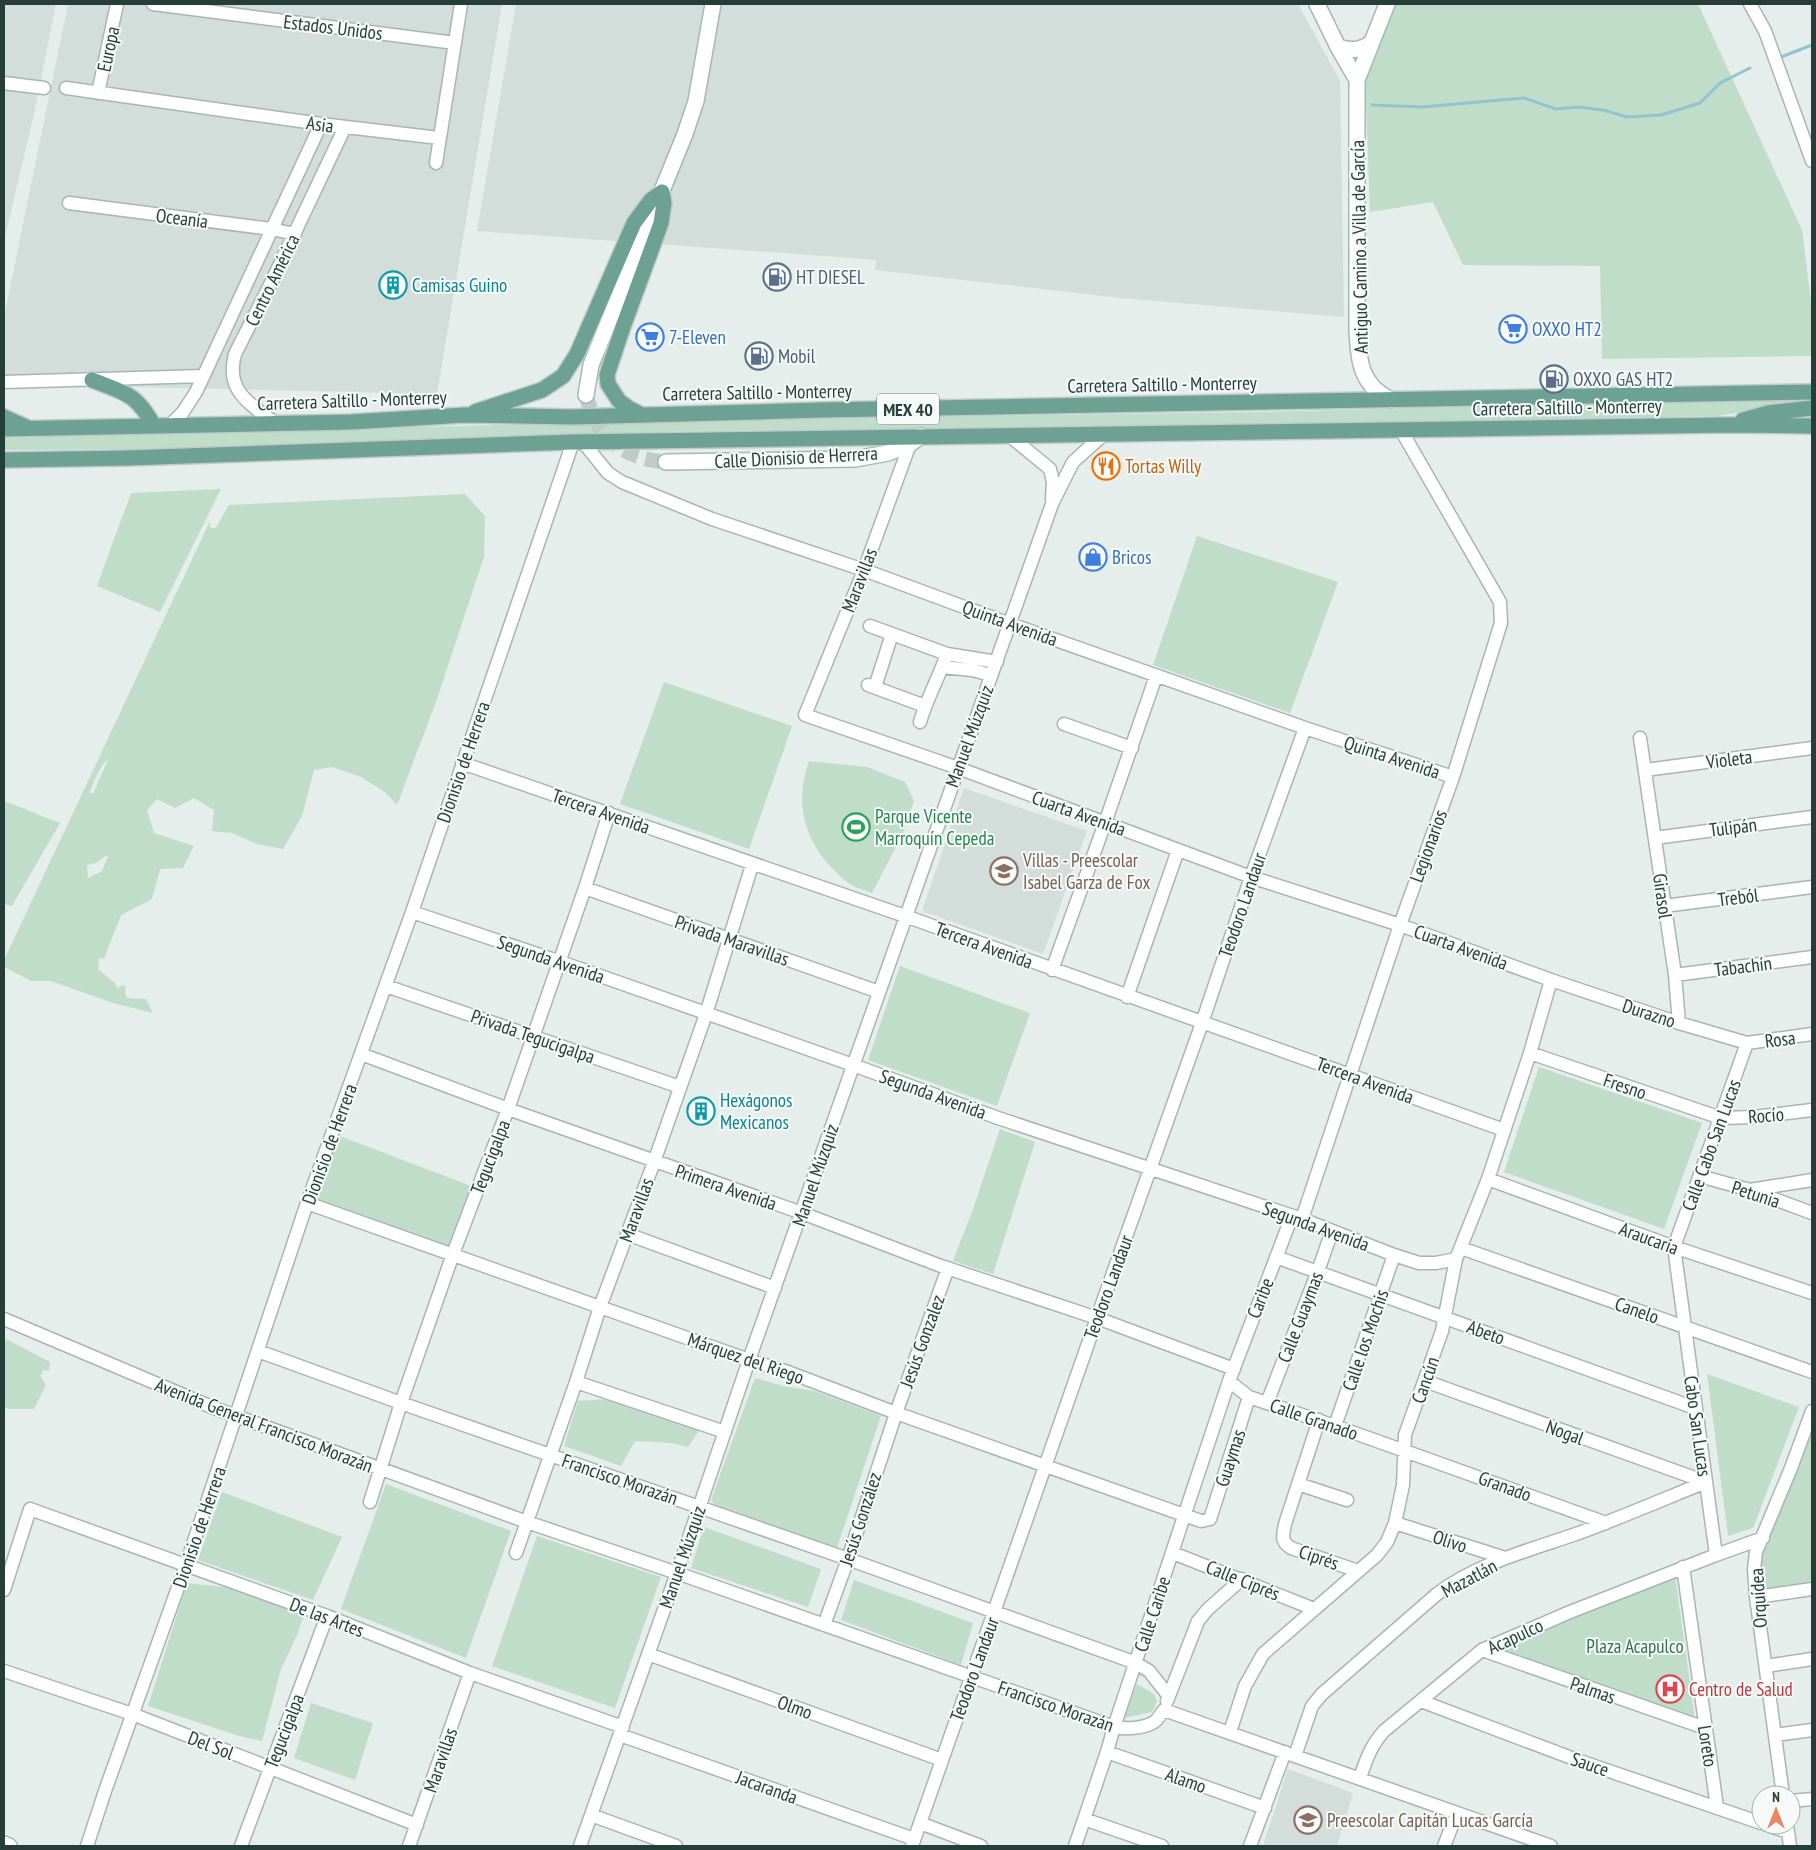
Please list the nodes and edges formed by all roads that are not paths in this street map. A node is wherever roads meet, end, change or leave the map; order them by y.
1 (118, 4) edge
2 (152, 4) edge
3 (461, 4) edge
4 (713, 4) edge
5 (1317, 4) edge
6 (1387, 4) edge
7 (1750, 4) edge
8 (1372, 42) junction
9 (455, 43) junction
10 (1338, 47) junction
11 (1357, 80) junction
12 (4, 83) edge
13 (44, 88) dead end
14 (66, 88) dead end
15 (98, 93) junction
16 (321, 124) junction
17 (345, 127) junction
18 (438, 138) junction
19 (1812, 162) edge
20 (436, 163) dead end
21 (662, 192) junction
22 (69, 203) dead end
23 (271, 229) junction
24 (295, 234) junction
25 (203, 376) junction
26 (92, 380) junction
27 (4, 382) edge
28 (1812, 392) edge
29 (586, 395) tunnel mouth
30 (1391, 400) junction
31 (1812, 408) edge
32 (465, 415) junction
33 (646, 415) junction
34 (4, 417) edge
35 (275, 423) junction
36 (1727, 425) junction
37 (154, 426) junction
38 (169, 426) junction
39 (1812, 426) edge
40 (30, 429) junction
41 (4, 430) edge
42 (1401, 430) junction
43 (1102, 436) junction
44 (1011, 437) junction
45 (915, 440) junction
46 (578, 442) junction
47 (4, 460) edge
48 (666, 462) tunnel mouth
49 (1052, 504) junction
50 (864, 570) junction
51 (1010, 624) junction
52 (870, 626) dead end
53 (892, 634) junction
54 (947, 654) junction
55 (996, 662) junction
56 (942, 667) junction
57 (991, 675) junction
58 (1156, 676) junction
59 (925, 706) junction
60 (805, 715) joint
61 (920, 722) dead end
62 (1064, 724) dead end
63 (1305, 728) junction
64 (1640, 738) dead end
65 (1132, 748) junction
66 (1812, 748) edge
67 (462, 763) junction
68 (958, 768) junction
69 (1645, 770) junction
70 (1453, 777) junction
71 (609, 813) junction
72 (1812, 817) edge
73 (1105, 823) junction
74 (1655, 838) junction
75 (1178, 850) junction
76 (752, 865) junction
77 (1251, 877) junction
78 (1812, 887) edge
79 (585, 888) junction
80 (1664, 906) junction
81 (412, 912) junction
82 (905, 916) junction
83 (1400, 924) junction
84 (729, 939) junction
85 (1812, 957) edge
86 (558, 961) junction
87 (1052, 970) junction
88 (1674, 975) junction
89 (1551, 980) junction
90 (386, 986) junction
91 (879, 992) junction
92 (1127, 997) junction
93 (706, 1014) junction
94 (1202, 1023) junction
95 (1679, 1023) junction
96 (1812, 1034) edge
97 (533, 1036) junction
98 (1747, 1043) junction
99 (1530, 1053) junction
100 (361, 1054) junction
101 (853, 1065) junction
102 (1349, 1074) junction
103 (680, 1087) junction
104 (508, 1110) junction
105 (1812, 1110) edge
106 (1721, 1118) junction
107 (1504, 1130) junction
108 (654, 1162) junction
109 (1150, 1169) junction
110 (1700, 1176) junction
111 (1488, 1179) junction
112 (1812, 1180) edge
113 (1750, 1190) junction
114 (307, 1203) junction
115 (802, 1213) junction
116 (1812, 1213) edge
117 (1297, 1218) junction
118 (1332, 1231) junction
119 (628, 1234) junction
120 (1674, 1247) junction
121 (453, 1254) junction
122 (1458, 1254) junction
123 (1394, 1255) junction
124 (1276, 1257) junction
125 (948, 1268) junction
126 (1318, 1271) junction
127 (775, 1288) junction
128 (1812, 1293) edge
129 (1381, 1294) junction
130 (600, 1307) junction
131 (1443, 1317) junction
132 (1097, 1318) junction
133 (4, 1319) edge
134 (1685, 1326) junction
135 (258, 1351) junction
136 (750, 1360) junction
137 (1812, 1372) edge
138 (1231, 1375) junction
139 (1425, 1381) junction
140 (576, 1382) junction
141 (1249, 1397) junction
142 (402, 1403) junction
143 (1267, 1403) junction
144 (1695, 1408) junction
145 (1812, 1411) edge
146 (896, 1413) junction
147 (237, 1416) junction
148 (1318, 1420) junction
149 (1335, 1426) junction
150 (725, 1432) junction
151 (1403, 1450) junction
152 (549, 1454) junction
153 (1045, 1465) junction
154 (381, 1469) junction
155 (1706, 1482) junction
156 (1298, 1484) junction
157 (1347, 1500) dead end
158 (370, 1502) dead end
159 (700, 1508) junction
160 (1185, 1515) junction
161 (1210, 1519) joint
162 (527, 1522) junction
163 (1395, 1523) junction
164 (1606, 1523) junction
165 (1763, 1538) junction
166 (1172, 1553) junction
167 (516, 1554) dead end
168 (1716, 1555) junction
169 (1505, 1558) junction
170 (848, 1559) junction
171 (186, 1565) junction
172 (1683, 1567) junction
173 (1358, 1570) junction
174 (677, 1573) junction
175 (1242, 1579) junction
176 (1812, 1589) edge
177 (4, 1590) edge
178 (1756, 1597) junction
179 (1314, 1609) junction
180 (995, 1613) junction
181 (327, 1616) junction
182 (824, 1625) junction
183 (1482, 1650) junction
184 (648, 1654) junction
185 (1812, 1659) edge
186 (1136, 1663) junction
187 (1766, 1666) junction
188 (4, 1671) edge
189 (470, 1673) junction
190 (971, 1677) junction
191 (1168, 1695) junction
192 (1422, 1701) junction
193 (1164, 1710) junction
194 (132, 1714) junction
195 (1114, 1727) junction
196 (1705, 1728) junction
197 (1812, 1730) edge
198 (621, 1731) junction
199 (1230, 1732) junction
200 (1776, 1735) junction
201 (1107, 1752) junction
202 (1290, 1754) junction
203 (942, 1760) junction
204 (270, 1768) junction
205 (1360, 1778) junction
206 (1782, 1785) edge
207 (1717, 1807) junction
208 (1264, 1808) junction
209 (1457, 1813) junction
210 (590, 1815) junction
211 (1084, 1819) junction
212 (1751, 1819) edge
213 (920, 1823) junction
214 (416, 1826) junction
215 (913, 1843) edge
216 (4, 1844) edge
217 (9, 1846) edge
218 (87, 1846) edge
219 (241, 1846) edge
220 (409, 1846) edge
221 (580, 1846) edge
222 (676, 1846) edge
223 (981, 1846) edge
224 (1075, 1846) edge
225 (1162, 1846) edge
226 (1250, 1846) edge
227 (1444, 1846) edge
228 (1551, 1846) edge

1 - 15 street, Europa
2 - 9 street, Estados Unidos
3 - 9 street
4 - 21 street
5 - 10 street
6 - 8 street
7 - 19 street
8 - 10 street
8 - 11 street
9 - 18 street
10 - 11 street
11 - 30 street, Antiguo Camino a Villa de García
12 - 13 street
14 - 15 street, Asia
15 - 16 street, Asia
16 - 17 street, Asia
16 - 23 street, Centro América
17 - 18 street, Asia
17 - 24 street, Centro América
18 - 20 street
21 - 29 street
21 - 32 main road
21 - 33 main road
22 - 23 street, Oceanía
23 - 24 street, Oceanía
23 - 25 street, Centro América
24 - 35 street, Centro América
25 - 26 street
25 - 38 street, Centro América
26 - 27 street
26 - 37 main road
28 - 30 main road, Carretera Saltillo - Monterrey / MEX 40
30 - 33 main road, Carretera Saltillo - Monterrey / MEX 40
31 - 36 main road
32 - 33 main road, Carretera Saltillo - Monterrey / MEX 40
32 - 35 main road, Carretera Saltillo - Monterrey / MEX 40
34 - 40 main road
35 - 38 main road, Carretera Saltillo - Monterrey / MEX 40
36 - 39 main road, Carretera Saltillo - Monterrey / MEX 40
36 - 42 main road, Carretera Saltillo - Monterrey / MEX 40
37 - 38 main road, Carretera Saltillo - Monterrey / MEX 40
37 - 40 main road, Carretera Saltillo - Monterrey / MEX 40
40 - 41 main road, Carretera Saltillo - Monterrey / MEX 40
42 - 43 main road, Carretera Saltillo - Monterrey / MEX 40
42 - 70 street, Legionarios
43 - 44 main road, Carretera Saltillo - Monterrey / MEX 40
43 - 49 street, Manuel Múzquiz
44 - 45 main road, Carretera Saltillo - Monterrey / MEX 40
44 - 49 street, Manuel Múzquiz
45 - 46 main road, Carretera Saltillo - Monterrey / MEX 40
45 - 48 street, Calle Dionisio de Herrera
45 - 50 street, Maravillas
46 - 47 main road, Carretera Saltillo - Monterrey / MEX 40
46 - 50 street, Quinta Avenida
46 - 67 street, Dionisio de Herrera
49 - 51 street, Manuel Múzquiz
50 - 51 street, Quinta Avenida
50 - 60 street, Maravillas
51 - 55 street, Manuel Múzquiz
51 - 58 street, Quinta Avenida
52 - 53 street
53 - 54 street
53 - 59 street
54 - 55 street
54 - 56 street
55 - 57 street, Manuel Múzquiz
56 - 57 street
56 - 59 street
57 - 68 street, Manuel Múzquiz
58 - 63 street, Quinta Avenida
58 - 65 street
59 - 61 street
60 - 68 street, Cuarta Avenida
62 - 65 street
63 - 70 street, Quinta Avenida
63 - 77 street, Teodoro Landaur
64 - 69 street, Girasol
65 - 73 street
66 - 69 street, Violeta
67 - 71 street, Tercera Avenida
67 - 81 street, Dionisio de Herrera
68 - 73 street, Cuarta Avenida
68 - 82 street, Manuel Múzquiz
69 - 74 street, Girasol
70 - 83 street, Legionarios
71 - 76 street, Tercera Avenida
71 - 79 street, Tegucigalpa
72 - 74 street, Tulipán
73 - 75 street, Cuarta Avenida
73 - 87 street
74 - 80 street, Girasol
75 - 77 street, Cuarta Avenida
75 - 92 street
76 - 82 street, Tercera Avenida
76 - 84 street, Maravillas
77 - 83 street, Cuarta Avenida
77 - 94 street, Teodoro Landaur
78 - 80 street, Treból
79 - 84 street, Privada Maravillas
79 - 86 street, Tegucigalpa
80 - 88 street, Girasol
81 - 86 street, Segunda Avenida
81 - 90 street, Dionisio de Herrera
82 - 87 street, Tercera Avenida
82 - 91 street, Manuel Múzquiz
83 - 89 street, Cuarta Avenida
83 - 102 street, Legionarios
84 - 91 street, Privada Maravillas
84 - 93 street, Maravillas
85 - 88 street, Tabachín
86 - 93 street, Segunda Avenida
86 - 97 street, Tegucigalpa
87 - 92 street, Tercera Avenida
88 - 95 street, Girasol
89 - 95 street, Durazno
89 - 99 street, Cancún
90 - 97 street, Privada Tegucigalpa
90 - 100 street, Dionisio de Herrera
91 - 101 street, Manuel Múzquiz
92 - 94 street, Tercera Avenida
93 - 101 street, Segunda Avenida
93 - 103 street, Maravillas
94 - 102 street, Tercera Avenida
94 - 109 street, Teodoro Landaur
95 - 98 street, Durazno
96 - 98 street, Rosa
97 - 103 street, Privada Tegucigalpa
97 - 104 street, Tegucigalpa
98 - 106 street, Calle Cabo San Lucas
99 - 106 street, Fresno
99 - 107 street, Cancún
100 - 104 street, Primera Avenida
100 - 114 street, Dionisio de Herrera
101 - 109 street, Segunda Avenida
101 - 115 street, Manuel Múzquiz
102 - 107 street, Tercera Avenida
102 - 117 street, Legionarios
103 - 108 street, Maravillas
104 - 108 street, Primera Avenida
104 - 121 street, Tegucigalpa
105 - 106 street, Rocío
106 - 110 street, Calle Cabo San Lucas
107 - 111 street, Cancún
108 - 115 street, Primera Avenida
108 - 119 street, Maravillas
109 - 117 street, Segunda Avenida
109 - 132 street, Teodoro Landaur
110 - 113 street, Petunia
110 - 120 street, Calle Cabo San Lucas
111 - 120 street, Araucaria
111 - 122 street, Cancún
112 - 113 street
113 - 116 street, Petunia
114 - 121 street, Márquez del Riego
114 - 135 street, Dionisio de Herrera
115 - 125 street, Primera Avenida
115 - 127 street, Manuel Múzquiz
117 - 118 street, Segunda Avenida
117 - 124 street, Caribe
118 - 123 street, Segunda Avenida
118 - 126 street, Calle Guaymas
119 - 127 street
119 - 130 street, Maravillas
120 - 128 street, Araucaria
120 - 134 street, Cabo San Lucas
121 - 130 street, Márquez del Riego
121 - 142 street, Tegucigalpa
122 - 123 street, Segunda Avenida
122 - 131 street, Cancún
122 - 134 street, Canelo
123 - 129 street, Calle los Mochis
124 - 126 street, Abeto
124 - 138 street, Caribe
125 - 132 street, Primera Avenida
125 - 146 street, Jesús Gonzalez
126 - 129 street, Abeto
126 - 143 street, Calle Guaymas
127 - 136 street, Manuel Múzquiz
129 - 131 street, Abeto
129 - 149 street, Calle los Mochis
130 - 136 street, Márquez del Riego
130 - 140 street, Maravillas
131 - 139 street, Cancún
131 - 144 street, Abeto
132 - 138 street, Primera Avenida
132 - 153 street, Teodoro Landaur
133 - 147 street, Avenida General Francisco Morazán
134 - 137 street, Canelo
134 - 144 street, Cabo San Lucas
135 - 142 street, Francisco Morazán
135 - 147 street, Dionisio de Herrera
136 - 146 street, Márquez del Riego
136 - 150 street, Manuel Múzquiz
138 - 141 street, Calle Granado
138 - 160 street, Calle Caribe
139 - 151 street, Cancún
139 - 155 street, Nogal
140 - 150 street
140 - 152 street, Maravillas
141 - 143 street, Calle Granado
141 - 161 street, Guaymas
142 - 152 street, Francisco Morazán
142 - 154 street, Tegucigalpa
143 - 148 street, Calle Granado
144 - 155 street, Cabo San Lucas
145 - 165 street, Orquídea
146 - 153 street, Márquez del Riego
146 - 170 street, Jesús González
147 - 154 street, Avenida General Francisco Morazán
147 - 171 street, Dionisio de Herrera
148 - 149 street, Calle Granado
148 - 156 street
149 - 151 street, Calle Granado
150 - 159 street, Manuel Múzquiz
151 - 163 street, Cancún
151 - 164 street, Granado
152 - 159 street, Francisco Morazán
152 - 162 street, Maravillas
153 - 160 street, Márquez del Riego
153 - 180 street, Teodoro Landaur
154 - 158 street, Tegucigalpa
154 - 162 street, Avenida General Francisco Morazán
155 - 164 street, Mazatlán
155 - 168 street, Cabo San Lucas
156 - 157 street
156 - 173 street, Ciprés
159 - 170 street, Francisco Morazán
159 - 174 street, Manuel Múzquiz
160 - 161 street, Márquez del Riego
160 - 166 street, Calle Caribe
162 - 167 street, Maravillas
162 - 174 street, Francisco Morazán
163 - 169 street, Olivo
163 - 173 street, Cancún
164 - 169 street, Mazatlán
165 - 168 street
165 - 178 street, Orquídea
166 - 175 street, Calle Ciprés
166 - 186 street, Calle Caribe
168 - 172 street, Acapulco
169 - 202 street, Mazatlán
170 - 180 street, Francisco Morazán
170 - 182 street, Jesús González
171 - 177 street, De las Artes
171 - 181 street, De las Artes
171 - 194 street, Dionisio de Herrera
172 - 183 street, Acapulco
172 - 196 street, Loreto
173 - 179 street, Cancún
174 - 182 street, Francisco Morazán
174 - 184 street, Manuel Múzquiz
175 - 179 street, Calle Ciprés
175 - 191 street
176 - 178 street
178 - 187 street, Orquídea
179 - 199 street, Cancún
180 - 186 street, Francisco Morazán
180 - 190 street, Teodoro Landaur
181 - 189 street, De las Artes
181 - 204 street, Tegucigalpa
182 - 190 street, Francisco Morazán
183 - 192 street, Acapulco
183 - 196 street, Palmas
184 - 198 street, Manuel Múzquiz
184 - 203 street, Olmo
185 - 187 street
186 - 191 street, Francisco Morazán
186 - 195 street, Calle Caribe
187 - 200 street, Orquídea
188 - 194 street, Del Sol
189 - 198 street, De las Artes
189 - 214 street, Maravillas
190 - 195 street, Francisco Morazán
190 - 203 street, Teodoro Landaur
191 - 193 street
192 - 205 street, Acapulco
192 - 207 street, Sauce
193 - 195 street, Francisco Morazán
193 - 199 street
194 - 204 street, Del Sol
194 - 218 street, Dionisio de Herrera
195 - 201 street, Calle Caribe
196 - 207 street, Loreto
197 - 200 street
198 - 210 street, Manuel Múzquiz
198 - 215 street, Jacaranda
199 - 202 street
200 - 206 street, Orquídea
201 - 208 street, Alamo
201 - 211 street, Calle Caribe
202 - 205 street
202 - 208 street, Mazatlán
203 - 213 street, Teodoro Landaur
204 - 214 street, Del Sol
204 - 219 street, Tegucigalpa
205 - 209 street
207 - 212 street, Sauce
208 - 226 street, Mazatlán
209 - 227 street
209 - 228 street
210 - 221 street, Manuel Múzquiz
210 - 222 street
211 - 224 street, Calle Caribe
211 - 225 street
213 - 215 street, Teodoro Landaur
213 - 223 street
214 - 220 street, Maravillas
216 - 217 street

